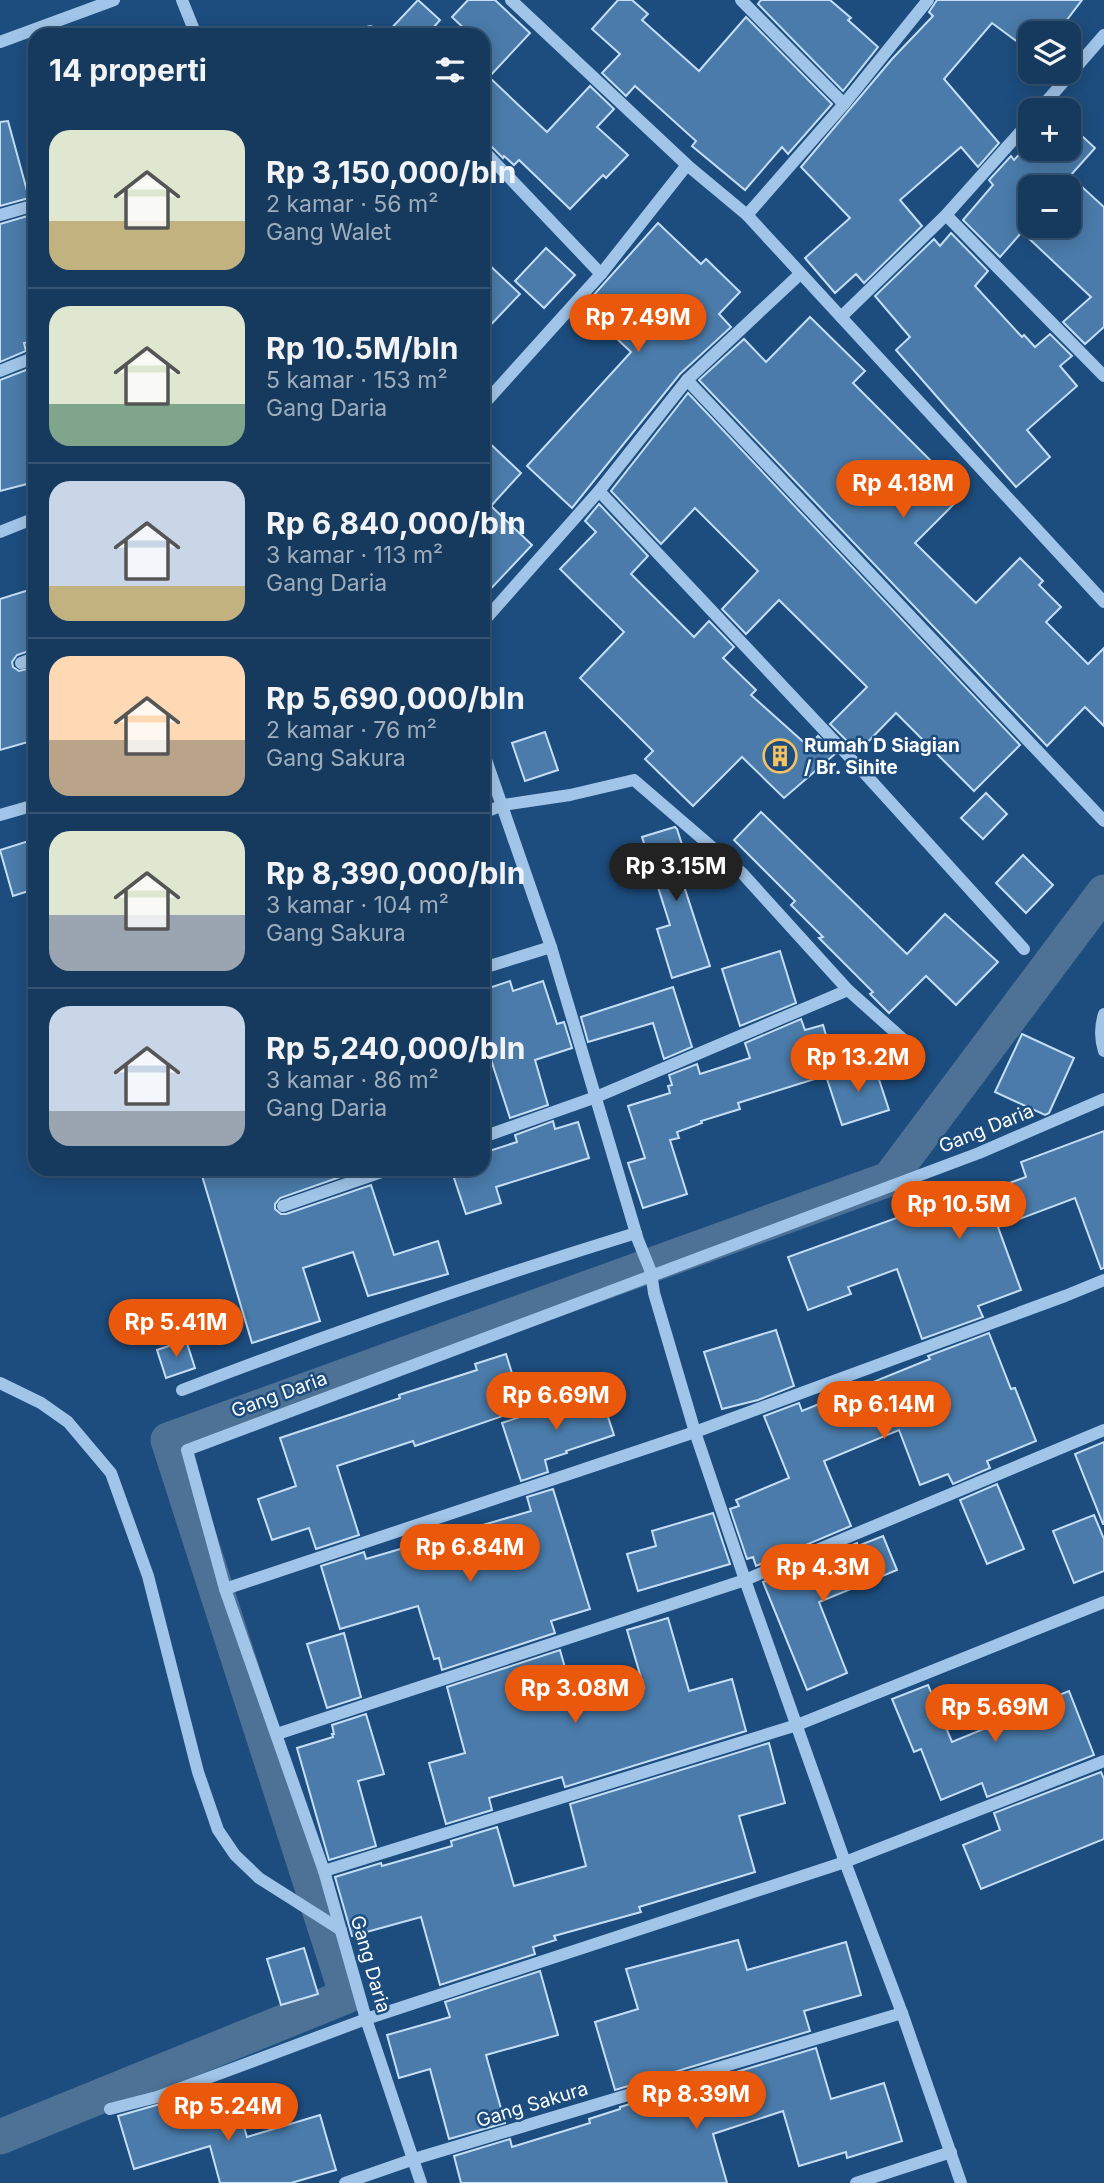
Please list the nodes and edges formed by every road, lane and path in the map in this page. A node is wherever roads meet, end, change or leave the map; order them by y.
1 (114, 0) edge
2 (182, 0) edge
3 (511, 0) edge
4 (740, 0) edge
5 (928, 0) edge
6 (38, 28) edge
7 (193, 28) edge
8 (28, 32) edge
9 (1104, 35) edge
10 (0, 42) edge
11 (1049, 98) edge
12 (844, 104) junction
13 (1018, 135) edge
14 (490, 157) edge
15 (687, 165) junction
16 (28, 207) edge
17 (0, 215) edge
18 (747, 215) junction
19 (946, 215) junction
20 (601, 274) junction
21 (800, 274) junction
22 (841, 317) junction
23 (28, 360) edge
24 (0, 371) edge
25 (1104, 376) edge
26 (687, 380) junction
27 (490, 397) edge
28 (599, 491) junction
29 (28, 521) edge
30 (0, 532) edge
31 (1104, 602) edge
32 (490, 614) edge
33 (28, 660) edge
34 (21, 663) dead end
35 (490, 770) edge
36 (503, 805) junction
37 (28, 807) edge
38 (490, 810) edge
39 (0, 815) edge
40 (1104, 821) edge
41 (551, 947) junction
42 (1024, 949) dead end
43 (490, 966) edge
44 (848, 990) junction
45 (1104, 1014) edge
46 (915, 1050) dead end
47 (1104, 1051) edge
48 (596, 1097) junction
49 (1104, 1099) edge
50 (490, 1135) edge
51 (370, 1176) edge
52 (284, 1206) dead end
53 (637, 1236) junction
54 (651, 1274) junction
55 (1104, 1280) edge
56 (0, 1383) edge
57 (182, 1390) dead end
58 (1104, 1430) edge
59 (695, 1432) junction
60 (745, 1580) junction
61 (225, 1589) junction
62 (1104, 1602) edge
63 (797, 1725) junction
64 (277, 1734) junction
65 (1104, 1761) edge
66 (845, 1862) junction
67 (324, 1871) junction
68 (341, 1930) junction
69 (902, 2013) junction
70 (366, 2019) junction
71 (110, 2109) dead end
72 (951, 2152) junction
73 (414, 2159) junction
74 (345, 2183) edge
75 (421, 2183) edge
76 (856, 2183) edge
77 (961, 2183) edge

1 - 6 street
2 - 7 street
3 - 15 street
4 - 12 street
5 - 12 street
8 - 10 street
9 - 11 street
12 - 18 street
13 - 19 street
14 - 20 street
15 - 18 street
15 - 20 street
16 - 17 street
18 - 21 street
19 - 22 street
19 - 25 street
20 - 27 street
21 - 22 street
21 - 26 street
22 - 31 street
23 - 24 street
26 - 28 street
26 - 40 street
28 - 32 street
28 - 42 street
29 - 30 street
33 - 34 street
35 - 36 street
36 - 38 street
36 - 41 street
36 - 44 street
37 - 39 street
41 - 43 street
41 - 48 street
44 - 46 street
44 - 48 street
45 - 47 street
48 - 50 street
48 - 53 street
49 - 54 street, Gang Daria
51 - 52 street
53 - 54 street
53 - 57 street
54 - 59 street
54 - 61 street, Gang Daria
55 - 59 street
56 - 68 street
58 - 60 street
59 - 60 street
59 - 61 street
60 - 63 street
60 - 64 street
61 - 64 street, Gang Daria
62 - 63 street
63 - 66 street
63 - 67 street
64 - 67 street, Gang Daria
65 - 66 street
66 - 69 street
66 - 70 street
67 - 68 street, Gang Daria
68 - 70 street, Gang Daria
69 - 72 street
69 - 73 street, Gang Sakura
70 - 71 street
70 - 73 street, Gang Daria
72 - 76 street
72 - 77 street
73 - 74 street, Gang Sakura
73 - 75 street, Gang Daria

